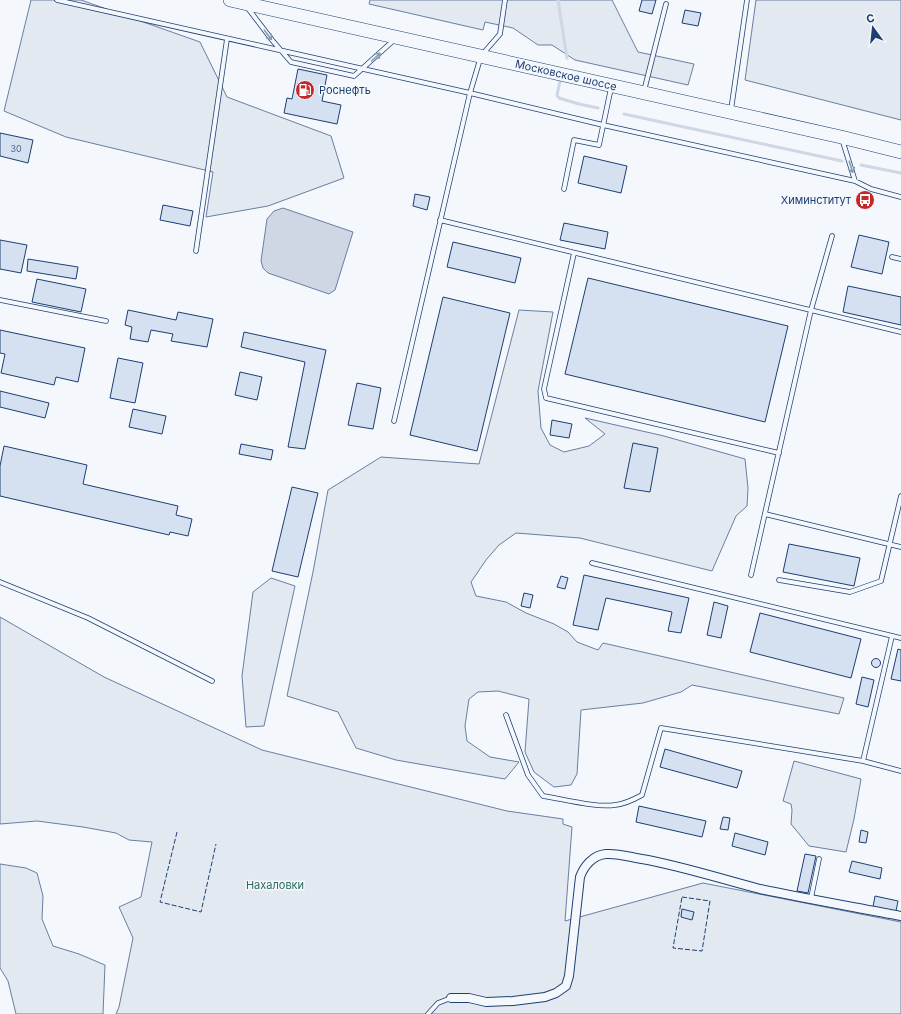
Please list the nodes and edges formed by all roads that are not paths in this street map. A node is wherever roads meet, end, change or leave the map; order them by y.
1 (57, 0) edge
2 (230, 0) edge
3 (505, 0) edge
4 (747, 0) edge
5 (244, 3) junction
6 (666, 4) dead end
7 (397, 38) junction
8 (227, 39) junction
9 (282, 52) junction
10 (481, 56) junction
11 (362, 69) junction
12 (612, 86) junction
13 (470, 93) junction
14 (644, 93) junction
15 (731, 112) junction
16 (603, 125) junction
17 (841, 137) junction
18 (901, 152) edge
19 (856, 181) junction
20 (564, 189) dead end
21 (901, 197) edge
22 (440, 220) junction
23 (832, 236) dead end
24 (196, 252) dead end
25 (574, 252) junction
26 (892, 257) dead end
27 (901, 259) edge
28 (0, 300) edge
29 (811, 310) junction
30 (106, 321) dead end
31 (901, 332) edge
32 (394, 421) dead end
33 (779, 453) junction
34 (901, 496) edge
35 (765, 514) junction
36 (890, 544) junction
37 (901, 547) edge
38 (592, 563) dead end
39 (751, 575) dead end
40 (780, 580) dead end
41 (0, 582) edge
42 (892, 636) junction
43 (901, 638) edge
44 (212, 681) dead end
45 (506, 715) dead end
46 (863, 762) junction
47 (901, 771) edge
48 (819, 859) dead end
49 (811, 898) junction
50 (901, 916) edge
51 (451, 998) joint
52 (428, 1014) edge

1 - 8 lane
2 - 5 main road, Московское шоссе
3 - 10 lane
4 - 15 lane
5 - 7 main road, Московское шоссе
5 -> 9 lane
6 - 14 lane
7 - 10 main road, Московское шоссе
11 -> 7 lane
8 - 9 lane
8 - 24 lane
9 - 11 lane
9 - 11 lane
10 - 12 main road, Московское шоссе
10 - 13 lane
11 - 13 lane
12 - 14 main road, Московское шоссе
12 - 16 lane
13 - 16 lane
13 - 22 lane
14 - 15 main road, Московское шоссе
15 - 17 main road, Московское шоссе
16 - 19 lane
16 - 20 lane
17 - 18 main road, Московское шоссе
17 -> 19 lane
19 - 21 lane
22 - 25 lane
22 - 32 lane
23 - 29 lane
25 - 29 lane
25 - 33 lane
26 - 27 lane
28 - 30 lane
29 - 31 lane
29 - 33 lane
33 - 35 lane
34 - 36 lane
35 - 36 lane
35 - 39 lane
36 - 37 lane
36 - 40 lane
38 - 42 lane
41 - 44 lane
42 - 43 lane
42 - 46 lane
45 - 46 lane
46 - 47 lane
48 - 49 lane
49 - 50 street
49 - 51 street
51 - 52 lane

